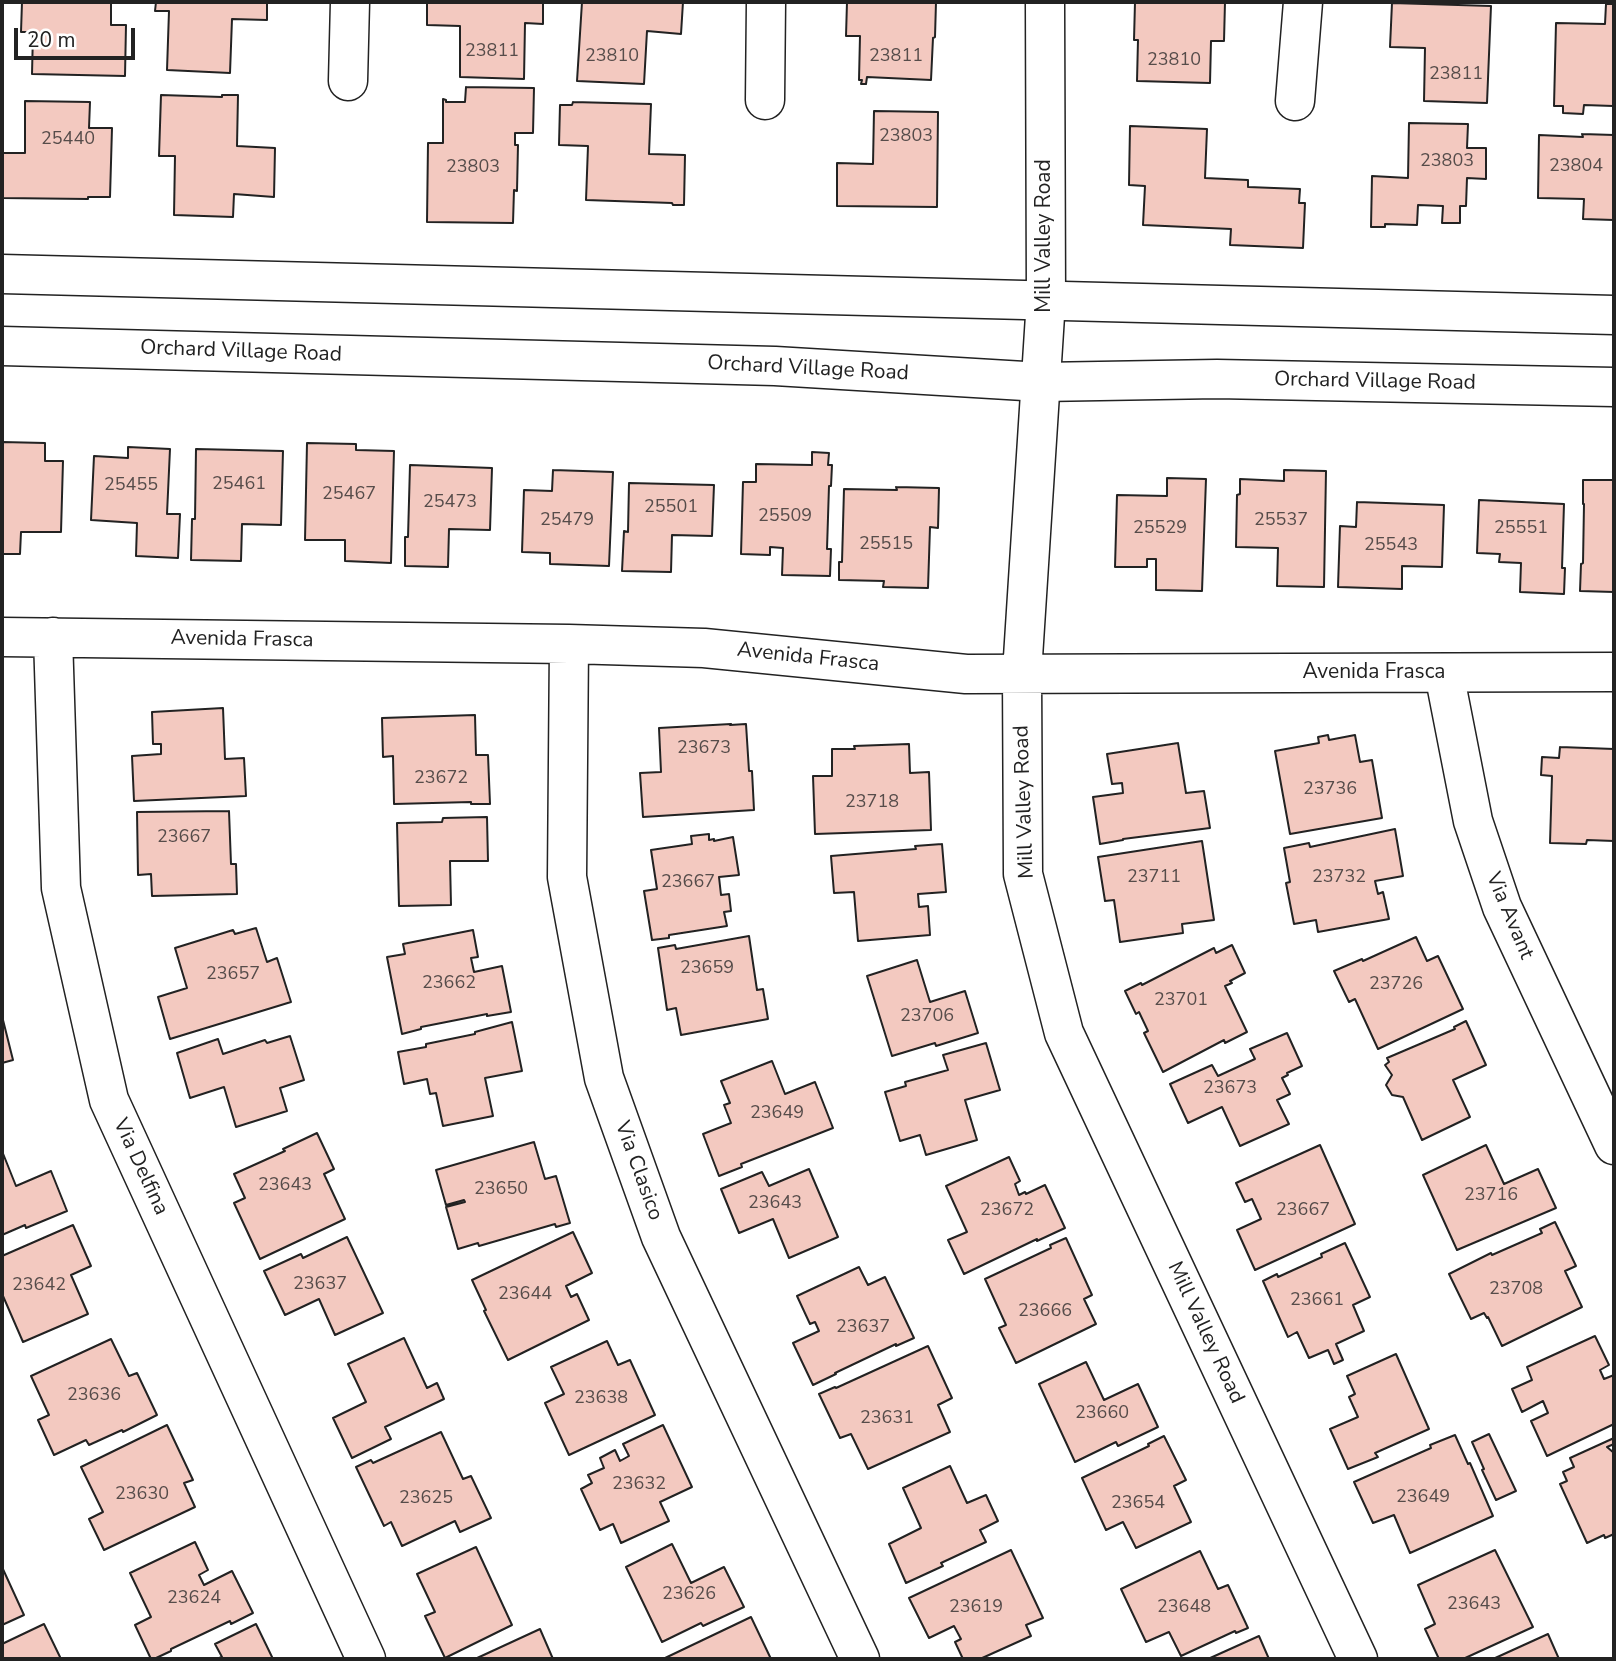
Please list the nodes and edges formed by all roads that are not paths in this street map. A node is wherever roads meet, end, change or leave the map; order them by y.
1 (349, 2) edge
2 (766, 2) edge
3 (1045, 2) edge
4 (1303, 2) edge
5 (348, 81) dead end
6 (765, 100) dead end
7 (1295, 101) dead end
8 (2, 274) edge
9 (1046, 300) junction
10 (1614, 314) edge
11 (2, 346) edge
12 (1041, 382) junction
13 (1614, 387) edge
14 (2, 637) edge
15 (53, 637) junction
16 (569, 644) junction
17 (1614, 672) edge
18 (1022, 673) junction
19 (1444, 673) junction
20 (1614, 1145) edge
21 (366, 1659) edge
22 (860, 1659) edge
23 (1358, 1659) edge

1 - 5 street
2 - 6 street
3 - 9 street, Mill Valley Road
4 - 7 street
8 - 9 street
9 - 10 street
9 - 12 street, Mill Valley Road
11 - 12 street, Orchard Village Road
12 - 13 street, Orchard Village Road
12 - 18 street, Mill Valley Road
14 - 15 street, Avenida Frasca
15 - 16 street, Avenida Frasca
15 - 21 street, Via Delfina
16 - 18 street, Avenida Frasca
16 - 22 street, Via Clasico
17 - 19 street, Avenida Frasca
18 - 19 street, Avenida Frasca
18 - 23 street, Mill Valley Road
19 - 20 street, Via Avant

